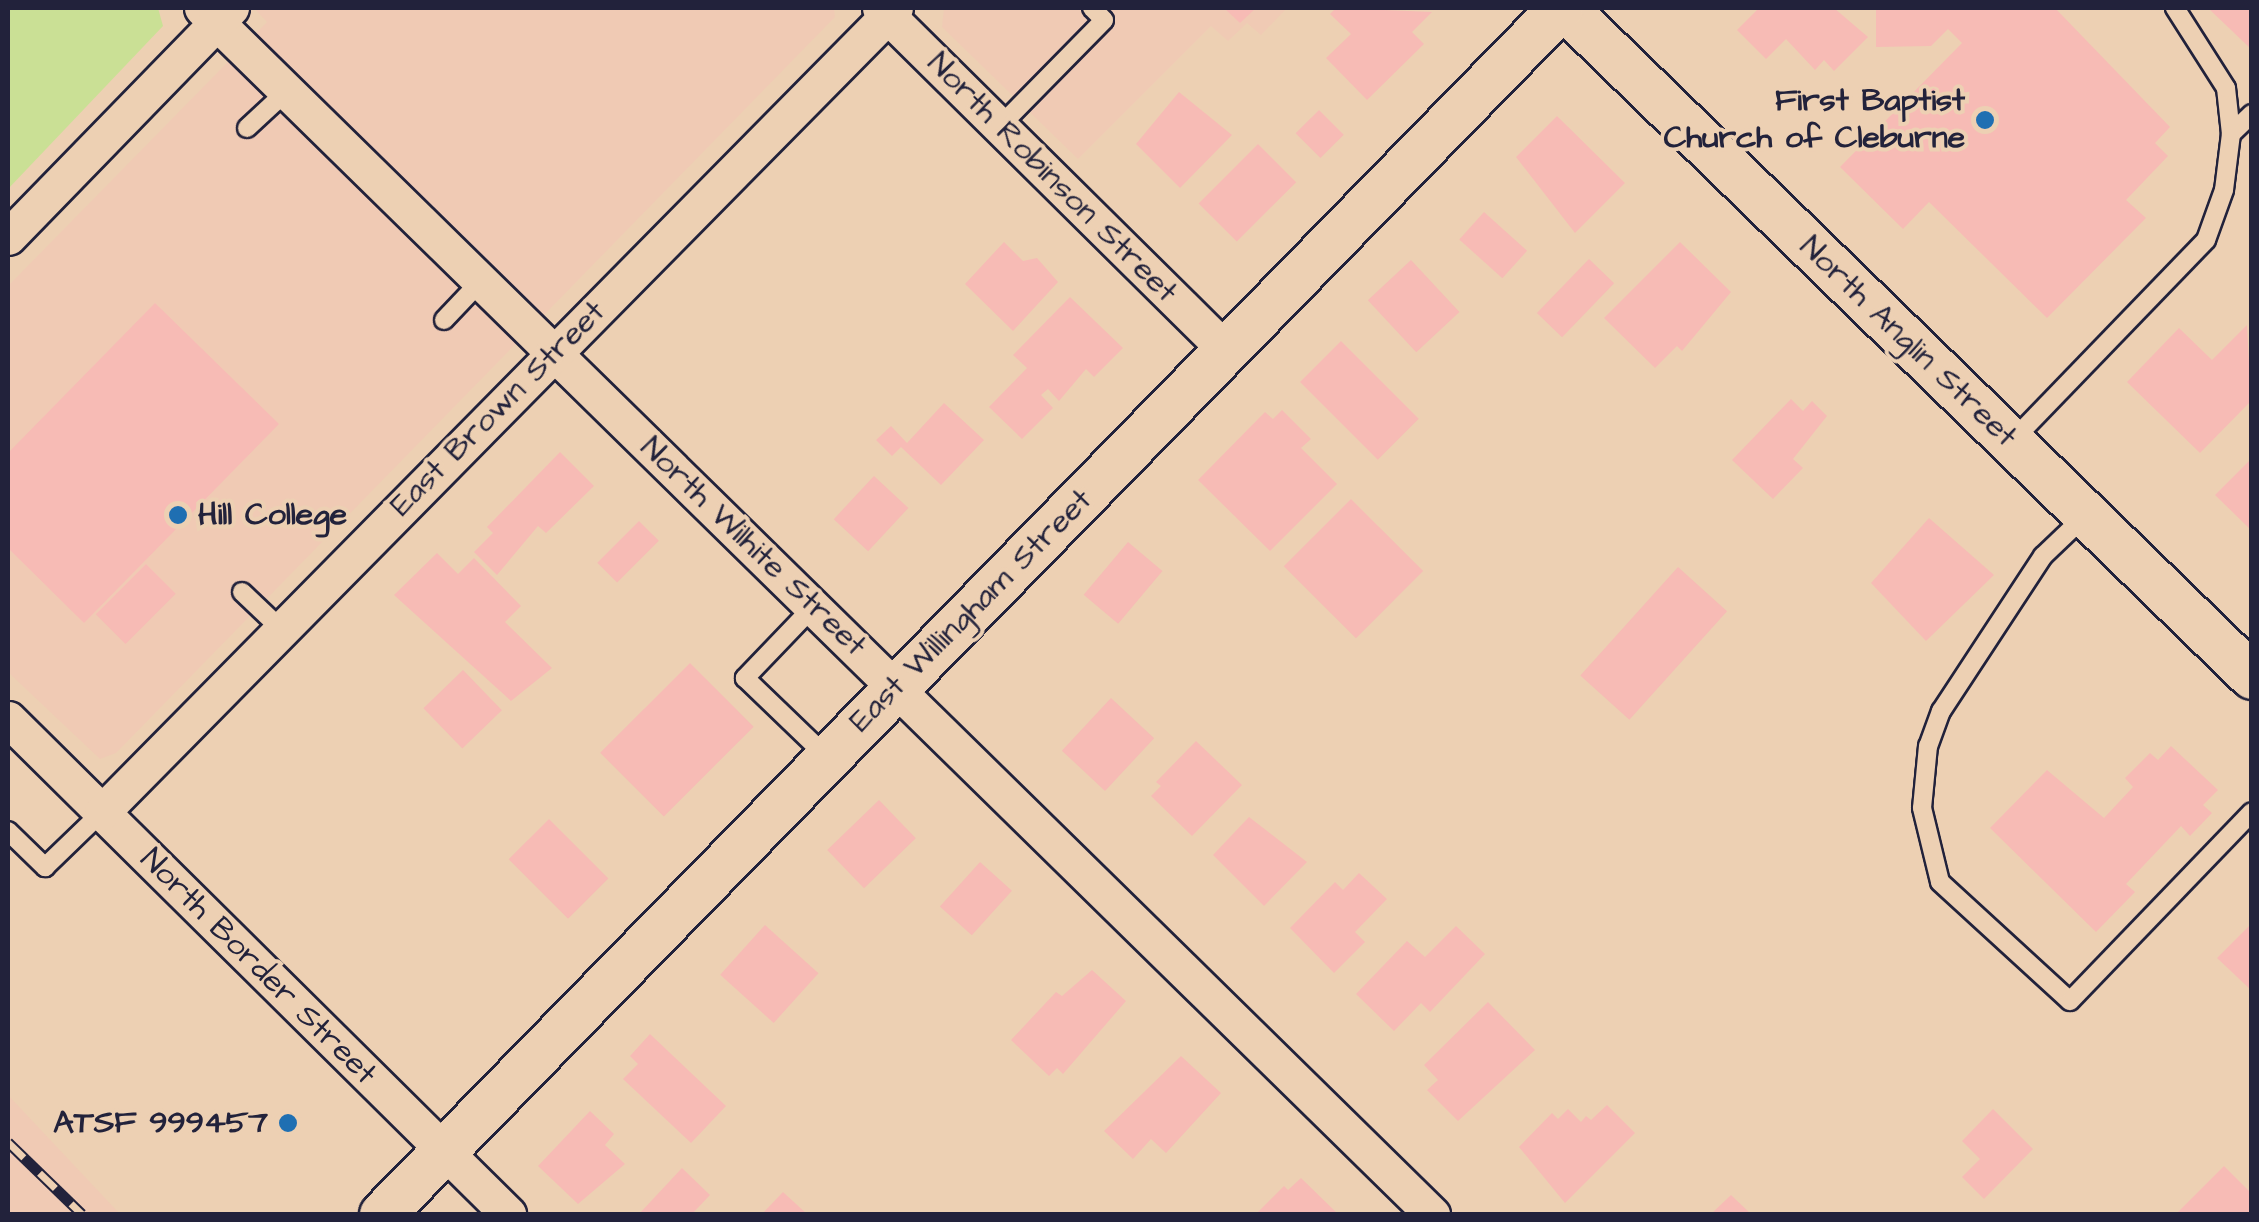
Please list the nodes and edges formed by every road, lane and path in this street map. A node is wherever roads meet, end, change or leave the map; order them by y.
1 (1092, 8) edge
2 (1562, 8) edge
3 (2175, 8) edge
4 (888, 10) edge
5 (217, 12) edge
6 (287, 91) junction
7 (2252, 114) edge
8 (1000, 126) junction
9 (247, 128) dead end
10 (2232, 134) junction
11 (8, 237) edge
12 (481, 281) junction
13 (444, 320) dead end
14 (1224, 349) junction
15 (554, 352) junction
16 (2012, 442) junction
17 (2086, 515) junction
18 (242, 592) dead end
19 (814, 606) junction
20 (280, 628) junction
21 (2248, 667) edge
22 (896, 686) junction
23 (8, 719) edge
24 (827, 757) junction
25 (102, 812) junction
26 (2252, 812) edge
27 (8, 831) edge
28 (444, 1152) junction
29 (382, 1214) edge
30 (508, 1214) edge
31 (1432, 1214) edge

1 - 8 lane
2 - 14 street, East Willingham Street
2 - 16 street, North Anglin Street
3 - 10 lane
4 - 8 street, North Robinson Street
4 - 15 street, East Brown Street
5 - 6 street, North Wilhite Street
5 - 11 street
6 - 9 lane
6 - 12 street, North Wilhite Street
7 - 10 lane
8 - 14 street, North Robinson Street
10 - 16 lane
12 - 13 lane
12 - 15 street, North Wilhite Street
14 - 22 street, East Willingham Street
15 - 19 street, North Wilhite Street
15 - 20 street, East Brown Street
16 - 17 street, North Anglin Street
17 - 21 street, North Anglin Street
17 - 26 lane
18 - 20 lane
19 - 22 street, North Wilhite Street
19 - 24 lane
20 - 25 street, East Brown Street
22 - 24 street, East Willingham Street
22 - 31 street, North Wilhite Street
23 - 25 street, North Border Street
24 - 28 street, East Willingham Street
25 - 27 lane
25 - 28 street, North Border Street
28 - 29 street, East Willingham Street
28 - 30 street, North Border Street

